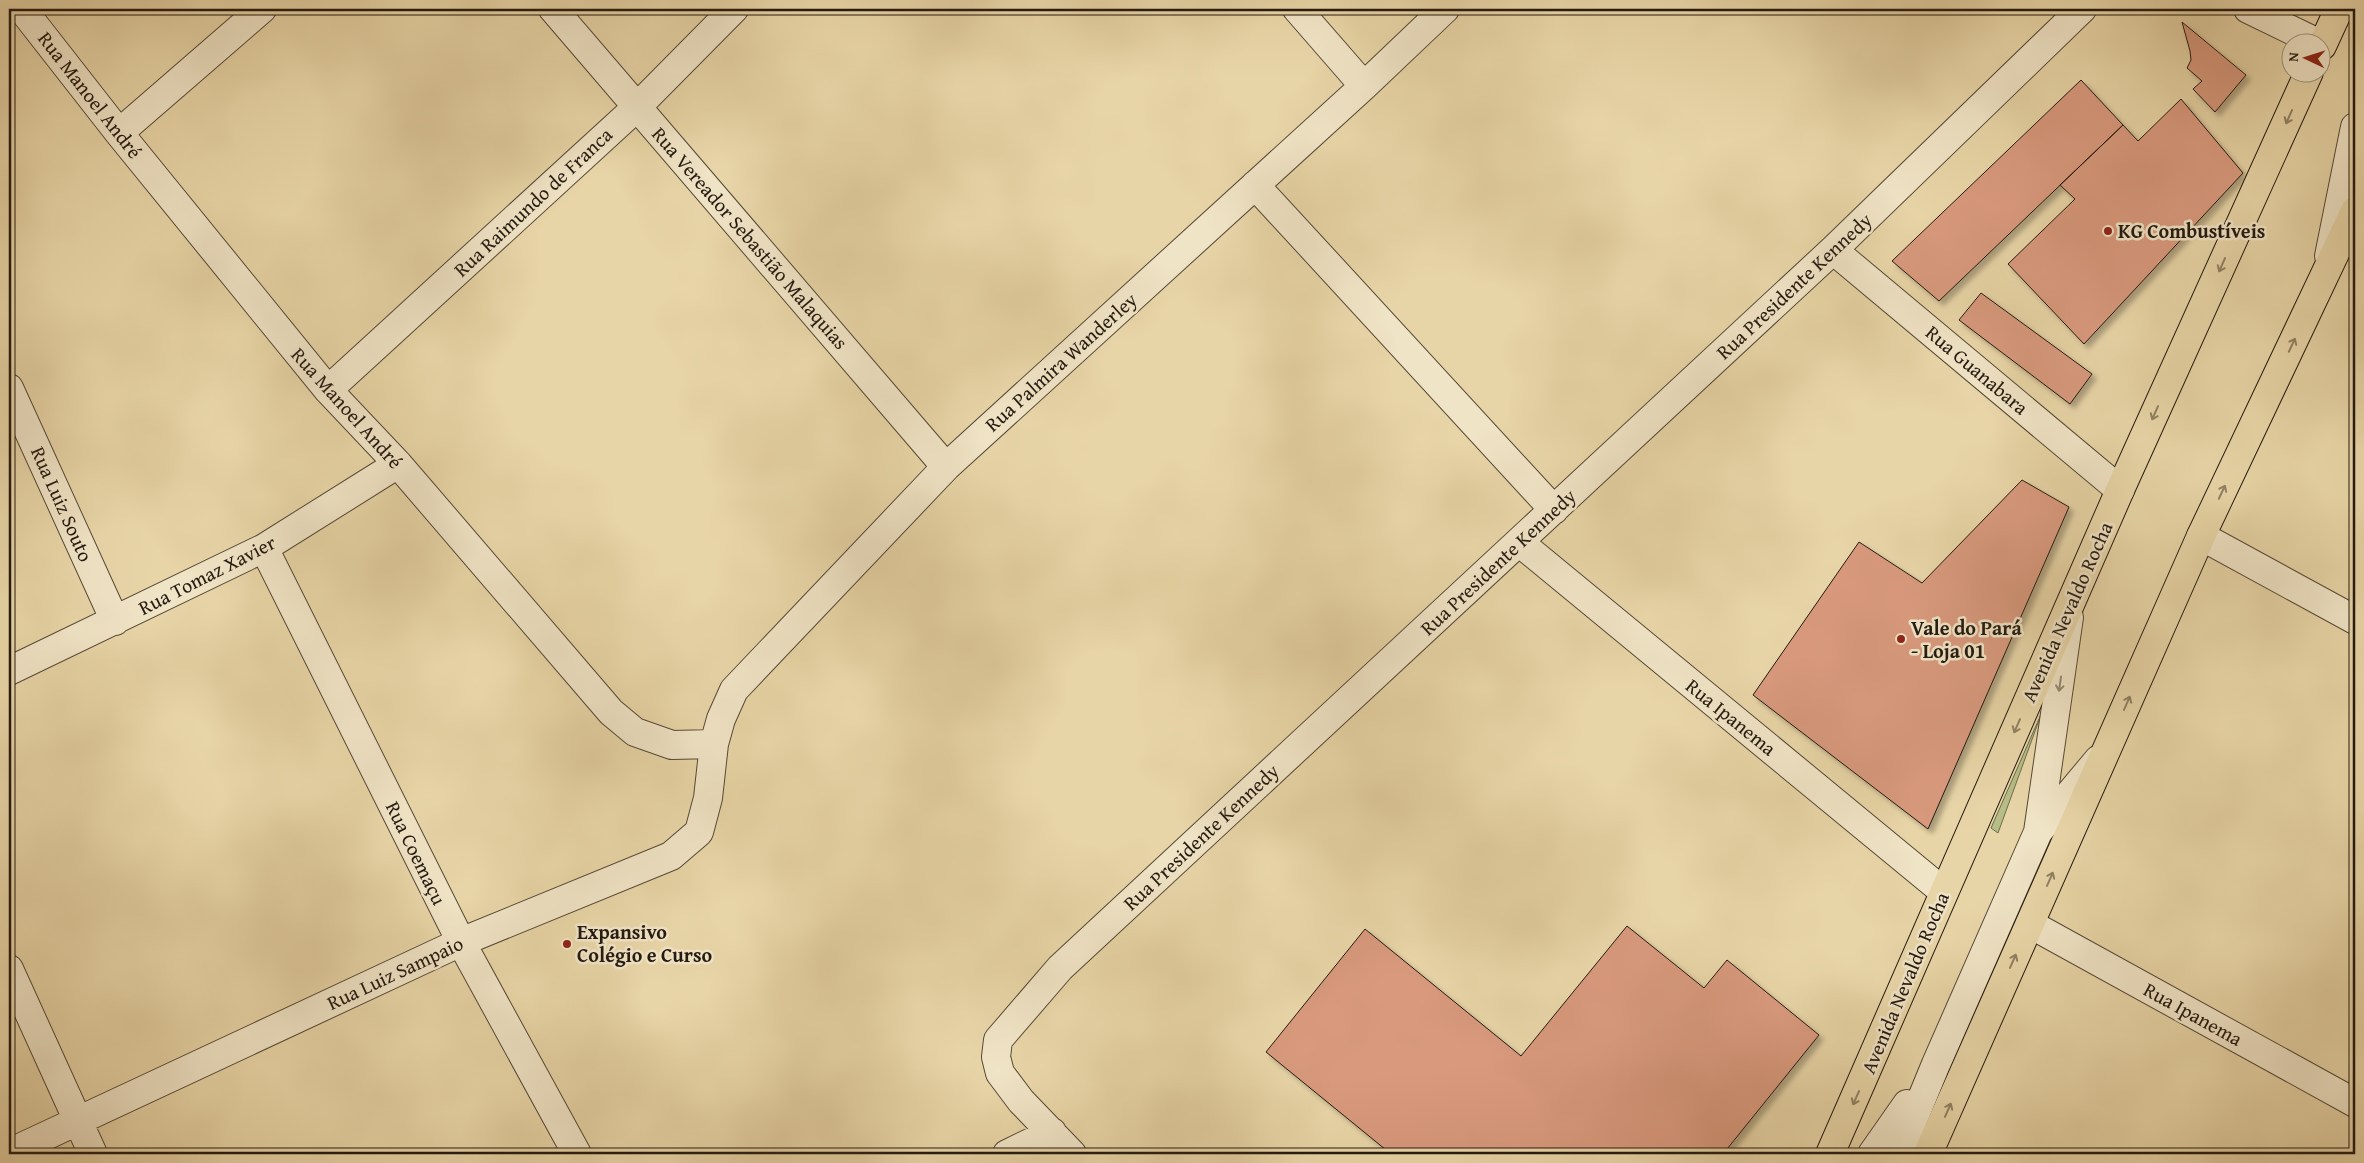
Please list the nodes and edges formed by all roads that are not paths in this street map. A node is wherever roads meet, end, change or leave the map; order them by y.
1 (22, 9) edge
2 (262, 9) edge
3 (553, 9) edge
4 (734, 9) edge
5 (1297, 9) edge
6 (1445, 9) edge
7 (2082, 9) edge
8 (2248, 9) edge
9 (2339, 9) edge
10 (2295, 32) edge
11 (2328, 32) edge
12 (2304, 82) edge
13 (1364, 86) junction
14 (637, 107) junction
15 (2355, 127) edge
16 (119, 133) junction
17 (1255, 185) junction
18 (2355, 211) edge
19 (1833, 250) junction
20 (2325, 274) junction
21 (9, 388) edge
22 (328, 390) junction
23 (398, 464) junction
24 (946, 467) junction
25 (2120, 490) junction
26 (1554, 510) junction
27 (2201, 536) junction
28 (1519, 542) junction
29 (264, 548) junction
30 (2072, 601) junction
31 (2355, 620) edge
32 (115, 621) junction
33 (9, 671) edge
34 (714, 744) junction
35 (2108, 748) junction
36 (2038, 832) junction
37 (1944, 892) junction
38 (2030, 924) junction
39 (460, 942) junction
40 (9, 969) edge
41 (1936, 1064) junction
42 (2355, 1103) edge
43 (77, 1120) junction
44 (1052, 1132) junction
45 (9, 1153) edge
46 (92, 1154) edge
47 (577, 1154) edge
48 (1007, 1154) edge
49 (1072, 1154) edge
50 (1830, 1154) edge
51 (1872, 1154) edge
52 (1899, 1154) edge
53 (1928, 1154) edge

1 - 16 street, Rua Manoel André
2 - 16 street
3 - 14 street, Rua Vereador Sebastião Malaquias
4 - 14 street, Rua Raimundo de Franca
5 - 13 street
6 - 13 street, Rua Palmira Wanderley
7 - 19 street, Rua Presidente Kennedy
8 - 10 street
9 - 11 highway
12 -> 25 highway, Avenida Nevaldo Rocha
13 - 17 street, Rua Palmira Wanderley
14 - 22 street, Rua Raimundo de Franca
14 - 24 street, Rua Vereador Sebastião Malaquias
15 - 20 street
16 - 22 street, Rua Manoel André
17 - 24 street, Rua Palmira Wanderley
17 - 26 street
18 - 20 highway
19 - 25 street, Rua Guanabara
19 - 26 street, Rua Presidente Kennedy
27 -> 20 highway
21 - 32 street, Rua Luiz Souto
22 - 23 street, Rua Manoel André
23 - 29 street, Rua Tomaz Xavier
23 - 34 street, Rua Manoel André
24 - 34 street, Rua Palmira Wanderley
25 - 30 highway, Avenida Nevaldo Rocha
26 - 28 street, Rua Presidente Kennedy
27 - 31 street
35 -> 27 highway
28 - 37 street, Rua Ipanema
28 - 44 street, Rua Presidente Kennedy
29 - 32 street, Rua Tomaz Xavier
29 - 39 street, Rua Coemaçu
30 -> 36 street
30 -> 37 highway, Avenida Nevaldo Rocha
32 - 33 street, Rua Tomaz Xavier
34 - 39 street, Rua Luiz Sampaio
35 - 36 street
38 -> 35 highway
36 - 41 street
37 -> 50 highway, Avenida Nevaldo Rocha
38 - 42 street, Rua Ipanema
53 -> 38 highway
39 - 43 street, Rua Luiz Sampaio
39 - 47 street, Rua Coemaçu
40 - 43 street
41 - 51 street
41 - 52 street
43 - 45 street, Rua Luiz Sampaio
43 - 46 street
44 - 48 street
44 - 49 street, Rua Presidente Kennedy

